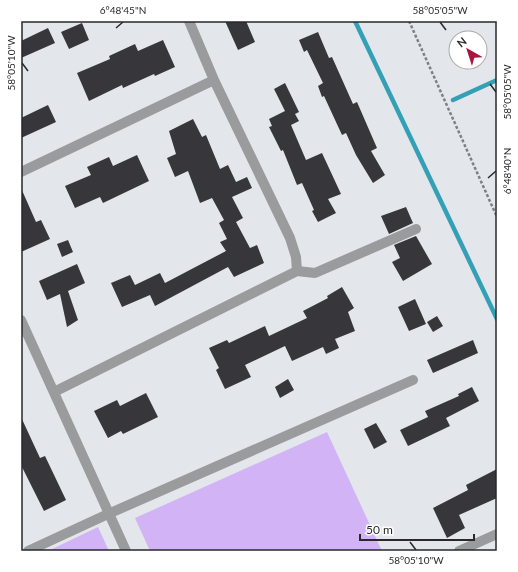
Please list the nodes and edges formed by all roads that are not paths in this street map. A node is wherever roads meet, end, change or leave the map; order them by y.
1 (189, 21) edge
2 (214, 80) junction
3 (21, 172) edge
4 (416, 229) dead end
5 (297, 270) junction
6 (21, 320) edge
7 (413, 380) dead end
8 (54, 392) junction
9 (108, 514) junction
10 (497, 534) edge
11 (471, 549) edge
12 (28, 551) edge
13 (126, 551) edge
14 (459, 551) edge

1 - 2 street
2 - 3 street
2 - 5 street
4 - 5 street
5 - 8 street
6 - 8 street
7 - 9 street
8 - 9 street
9 - 12 street
9 - 13 street
10 - 11 street
11 - 14 street

